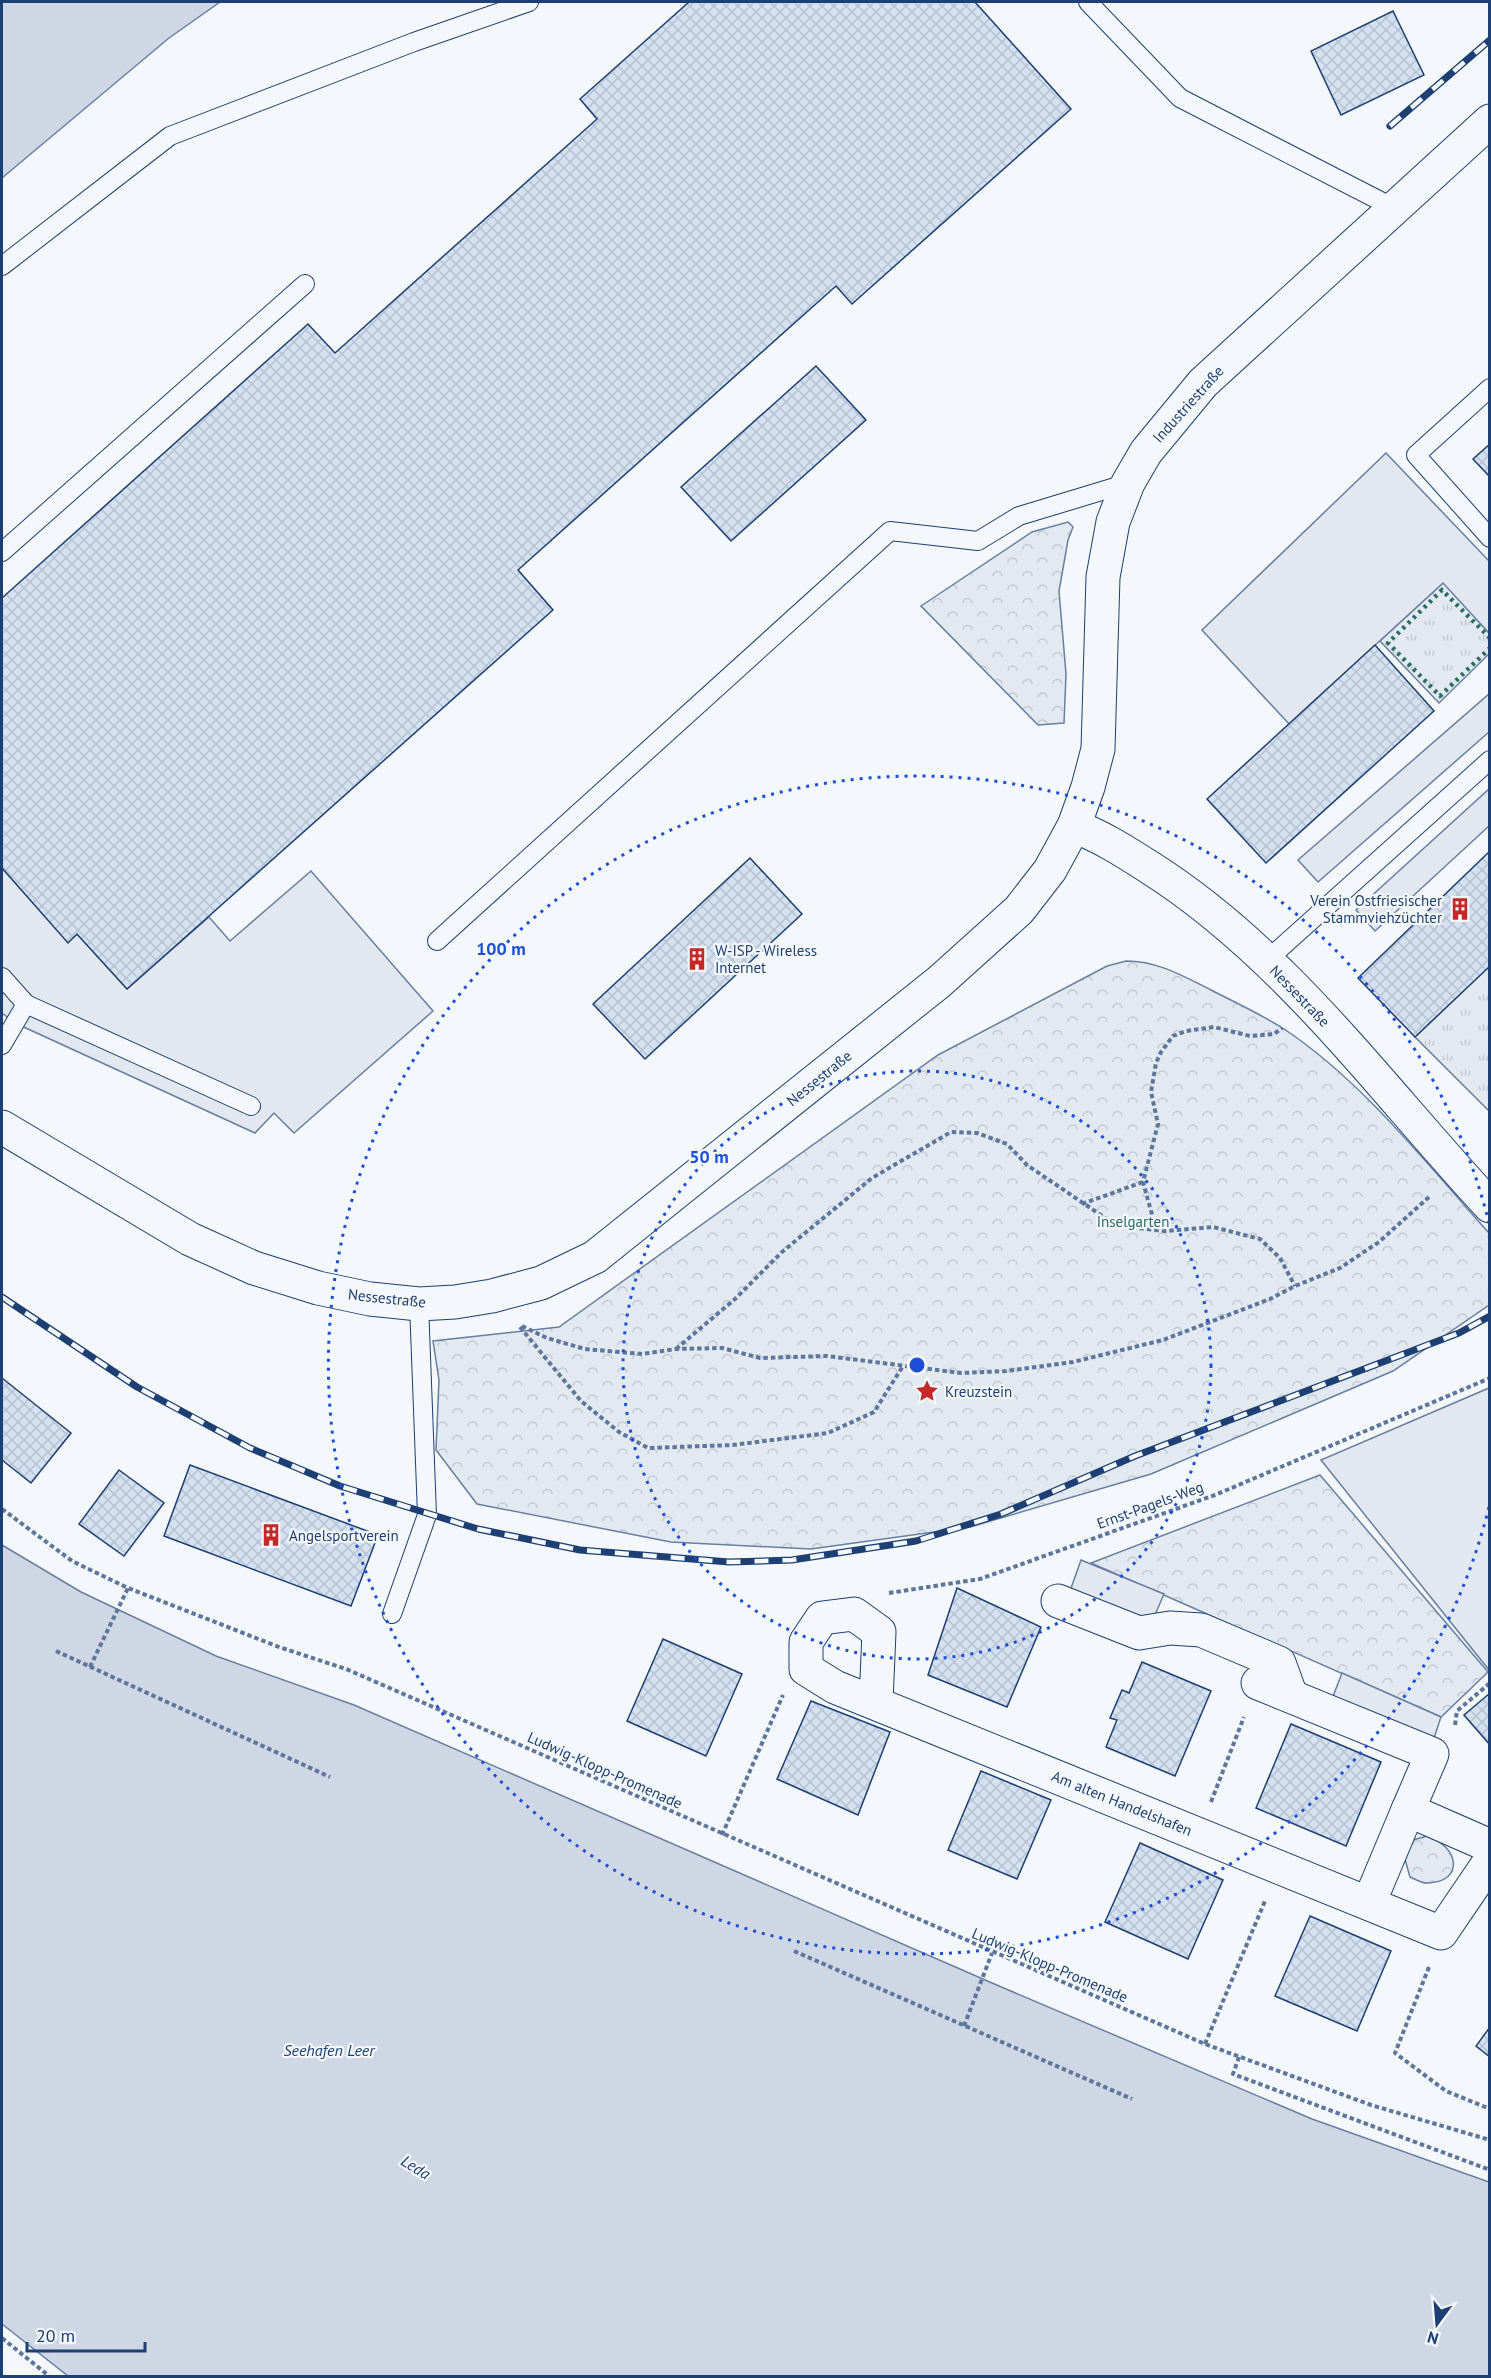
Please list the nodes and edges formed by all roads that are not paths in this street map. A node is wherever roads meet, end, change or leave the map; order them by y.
1 (529, 2) edge
2 (1088, 2) edge
3 (1490, 121) edge
4 (1394, 208) junction
5 (2, 266) edge
6 (305, 284) dead end
7 (1490, 388) edge
8 (1128, 483) junction
9 (1490, 538) edge
10 (2, 552) edge
11 (1490, 760) edge
12 (1074, 826) junction
13 (437, 941) dead end
14 (1266, 961) junction
15 (2, 977) edge
16 (26, 1004) junction
17 (2, 1045) edge
18 (251, 1106) dead end
19 (2, 1127) edge
20 (1490, 1206) edge
21 (420, 1304) junction
22 (1058, 1601) dead end
23 (392, 1614) dead end
24 (1258, 1683) road end
25 (1291, 1696) junction
26 (876, 1702) junction
27 (1408, 1810) junction
28 (1490, 1846) edge
29 (1490, 1861) edge
30 (1369, 1903) junction

1 - 5 lane
2 - 4 lane
3 - 4 street, Industriestraße
4 - 8 street, Industriestraße
6 - 10 lane
7 - 9 lane
8 - 12 street, Industriestraße
8 - 13 lane
11 - 14 lane
12 - 14 street, Nessestraße
12 - 21 street, Nessestraße
14 - 20 street, Nessestraße
15 - 16 lane
16 - 17 lane
16 - 18 lane
19 - 21 street, Nessestraße
21 - 23 lane
22 - 25 street
24 - 25 street
25 - 27 street
26 - 26 street, Am alten Handelshafen
26 - 30 street, Am alten Handelshafen
27 - 28 street
27 - 30 street
29 - 30 street, Am alten Handelshafen

